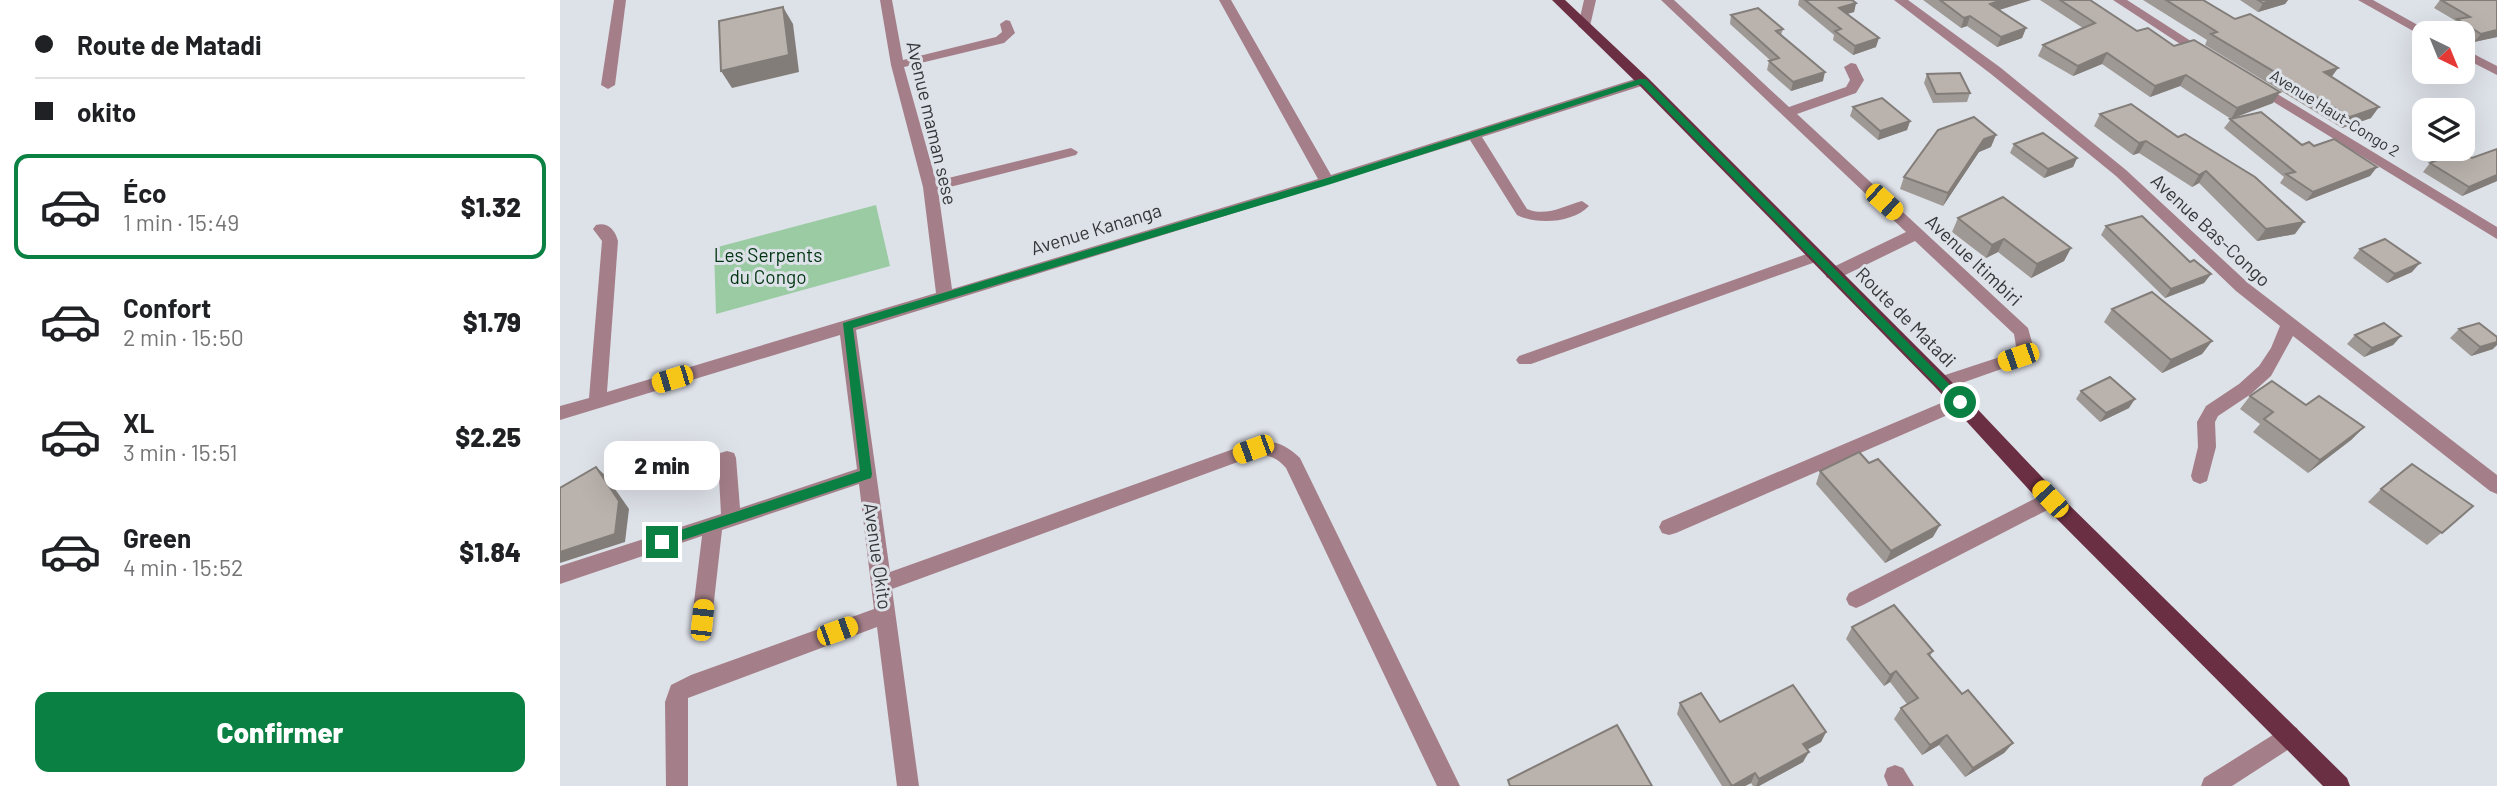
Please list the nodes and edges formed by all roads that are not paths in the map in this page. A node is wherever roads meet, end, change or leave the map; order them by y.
1 (620, 0) edge
2 (886, 0) edge
3 (1226, 0) edge
4 (1558, 0) edge
5 (1590, 0) edge
6 (1667, 0) edge
7 (1900, 0) edge
8 (2119, 0) edge
9 (2364, 0) edge
10 (1006, 24) dead end
11 (1584, 26) junction
12 (2412, 26) edge
13 (2475, 59) edge
14 (897, 65) junction
15 (2223, 65) edge
16 (1852, 67) dead end
17 (2497, 71) edge
18 (2247, 79) edge
19 (1643, 81) junction
20 (608, 85) dead end
21 (1785, 113) junction
22 (1474, 135) junction
23 (1071, 152) dead end
24 (1327, 181) junction
25 (930, 187) junction
26 (1582, 206) dead end
27 (601, 229) dead end
28 (1918, 233) junction
29 (2497, 234) edge
30 (1815, 256) junction
31 (1833, 274) junction
32 (945, 297) junction
33 (847, 326) junction
34 (2290, 326) junction
35 (1525, 360) dead end
36 (1942, 383) junction
37 (597, 402) junction
38 (1960, 402) junction
39 (560, 413) edge
40 (727, 458) dead end
41 (866, 474) junction
42 (2200, 476) dead end
43 (2497, 486) edge
44 (2050, 499) junction
45 (722, 522) junction
46 (1669, 527) dead end
47 (560, 575) edge
48 (883, 583) junction
49 (1856, 599) dead end
50 (886, 614) junction
51 (702, 620) dead end
52 (2289, 736) junction
53 (677, 786) edge
54 (908, 786) edge
55 (1449, 786) edge
56 (2212, 786) edge
57 (2339, 786) edge

1 - 20 street
2 - 14 street, Avenue maman sese
3 - 24 street
4 - 11 main road, Route de Matadi
5 - 11 street
6 - 21 street, Avenue Itimbiri
7 - 34 street, Avenue Bas-Congo
8 - 15 street
9 - 12 street
10 - 14 street
11 - 19 main road, Route de Matadi
13 - 17 street
14 - 25 street, Avenue maman sese
16 - 21 street
18 - 29 street, Avenue Haut-Congo 2
19 - 22 street, Avenue Kananga
19 - 30 main road, Route de Matadi
21 - 28 street, Avenue Itimbiri
22 - 24 street, Avenue Kananga
22 - 26 street
23 - 25 street
24 - 32 street, Avenue Kananga
25 - 32 street, Avenue maman sese
27 - 37 street
28 - 31 street
28 - 36 street, Avenue Itimbiri
30 - 31 main road, Route de Matadi
30 - 35 street
31 - 36 main road, Route de Matadi
32 - 33 street, Avenue Kananga
33 - 37 street, Avenue Kananga
33 - 41 street, Avenue Okito
34 - 42 street
34 - 43 street, Avenue Bas-Congo
36 - 38 main road, Route de Matadi
37 - 39 street, Avenue Kananga
38 - 44 main road, Route de Matadi
38 - 46 street
40 - 45 street
41 - 45 street
41 - 48 street, Avenue Okito
44 - 49 street
44 - 52 main road, Route de Matadi
45 - 47 street
45 - 51 street
48 - 50 street, Avenue Okito
48 - 55 street
50 - 53 street
50 - 54 street, Avenue Okito
52 - 56 street
52 - 57 main road, Route de Matadi

